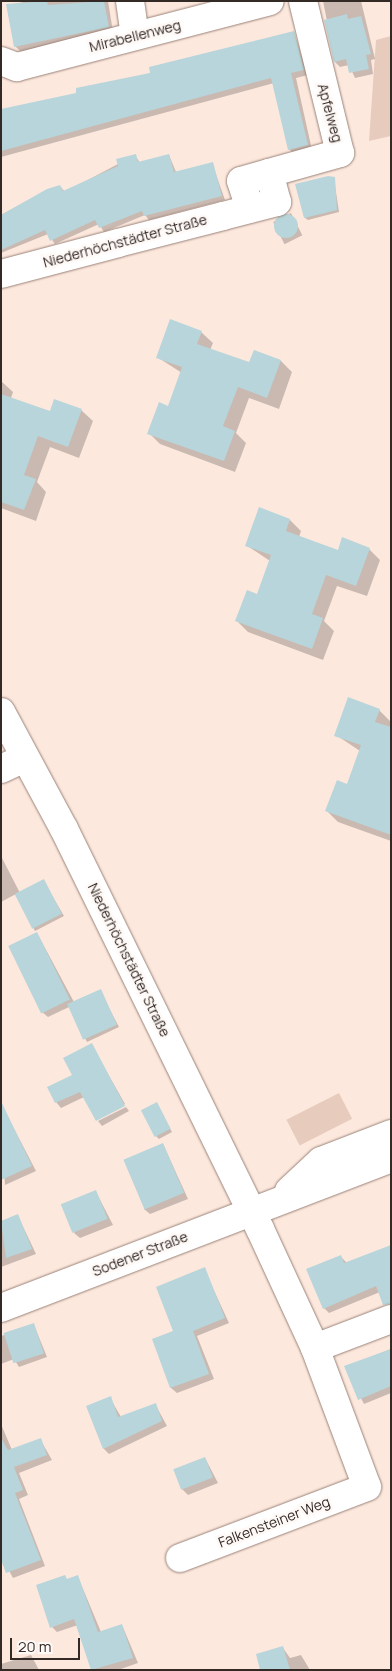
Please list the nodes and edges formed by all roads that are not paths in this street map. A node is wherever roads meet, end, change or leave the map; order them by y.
1 (130, 1) edge
2 (270, 1) edge
3 (303, 1) edge
4 (135, 36) junction
5 (1, 61) edge
6 (250, 209) joint
7 (1, 274) edge
8 (1, 712) edge
9 (13, 764) edge
10 (391, 1134) edge
11 (391, 1158) edge
12 (279, 1200) junction
13 (251, 1211) junction
14 (1, 1308) edge
15 (391, 1319) edge
16 (315, 1348) junction
17 (367, 1487) joint
18 (180, 1558) dead end

1 - 4 street
2 - 4 street, Mirabellenweg
3 - 6 street, Apfelweg
4 - 5 street, Mirabellenweg
6 - 7 street, Niederhöchstädter Straße
8 - 9 street, Niederhöchstädter Straße
9 - 13 street, Niederhöchstädter Straße
10 - 12 street, Sodener Straße
11 - 12 street, Sodener Straße
12 - 13 street, Sodener Straße
13 - 14 street, Sodener Straße
13 - 16 street, Niederhöchstädter Straße
15 - 16 street
16 - 17 street, Niederhöchstädter Straße
17 - 18 street, Falkensteiner Weg

